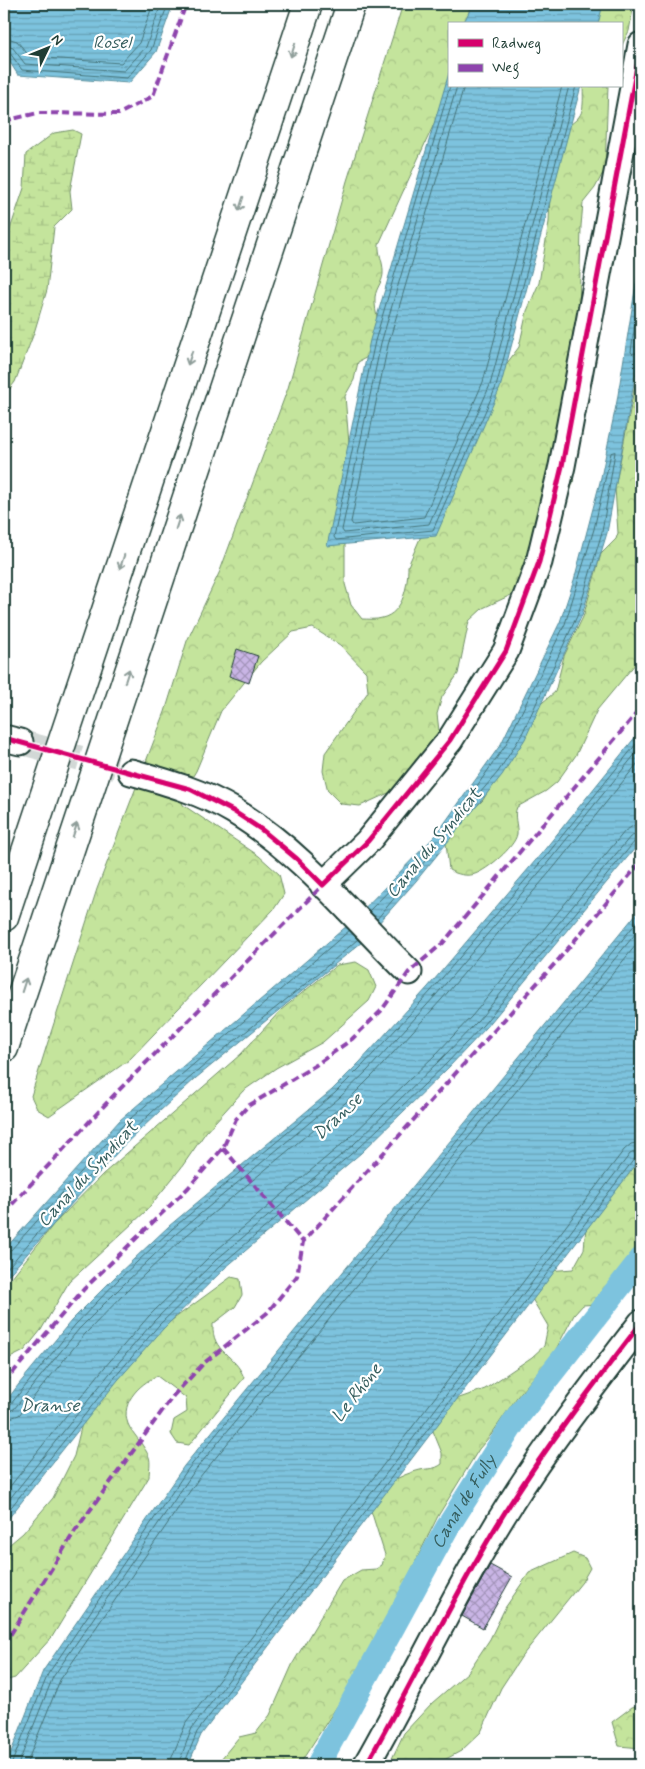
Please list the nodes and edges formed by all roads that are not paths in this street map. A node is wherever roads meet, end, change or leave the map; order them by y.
1 (308, 4) edge
2 (351, 4) edge
3 (641, 45) edge
4 (131, 772) tunnel mouth
5 (330, 891) junction
6 (4, 917) edge
7 (409, 972) dead end
8 (4, 1048) edge
9 (641, 1323) edge
10 (366, 1765) edge

1 -> 6 highway
8 -> 2 highway
3 - 5 street
4 - 5 street
5 - 7 street
9 - 10 street

